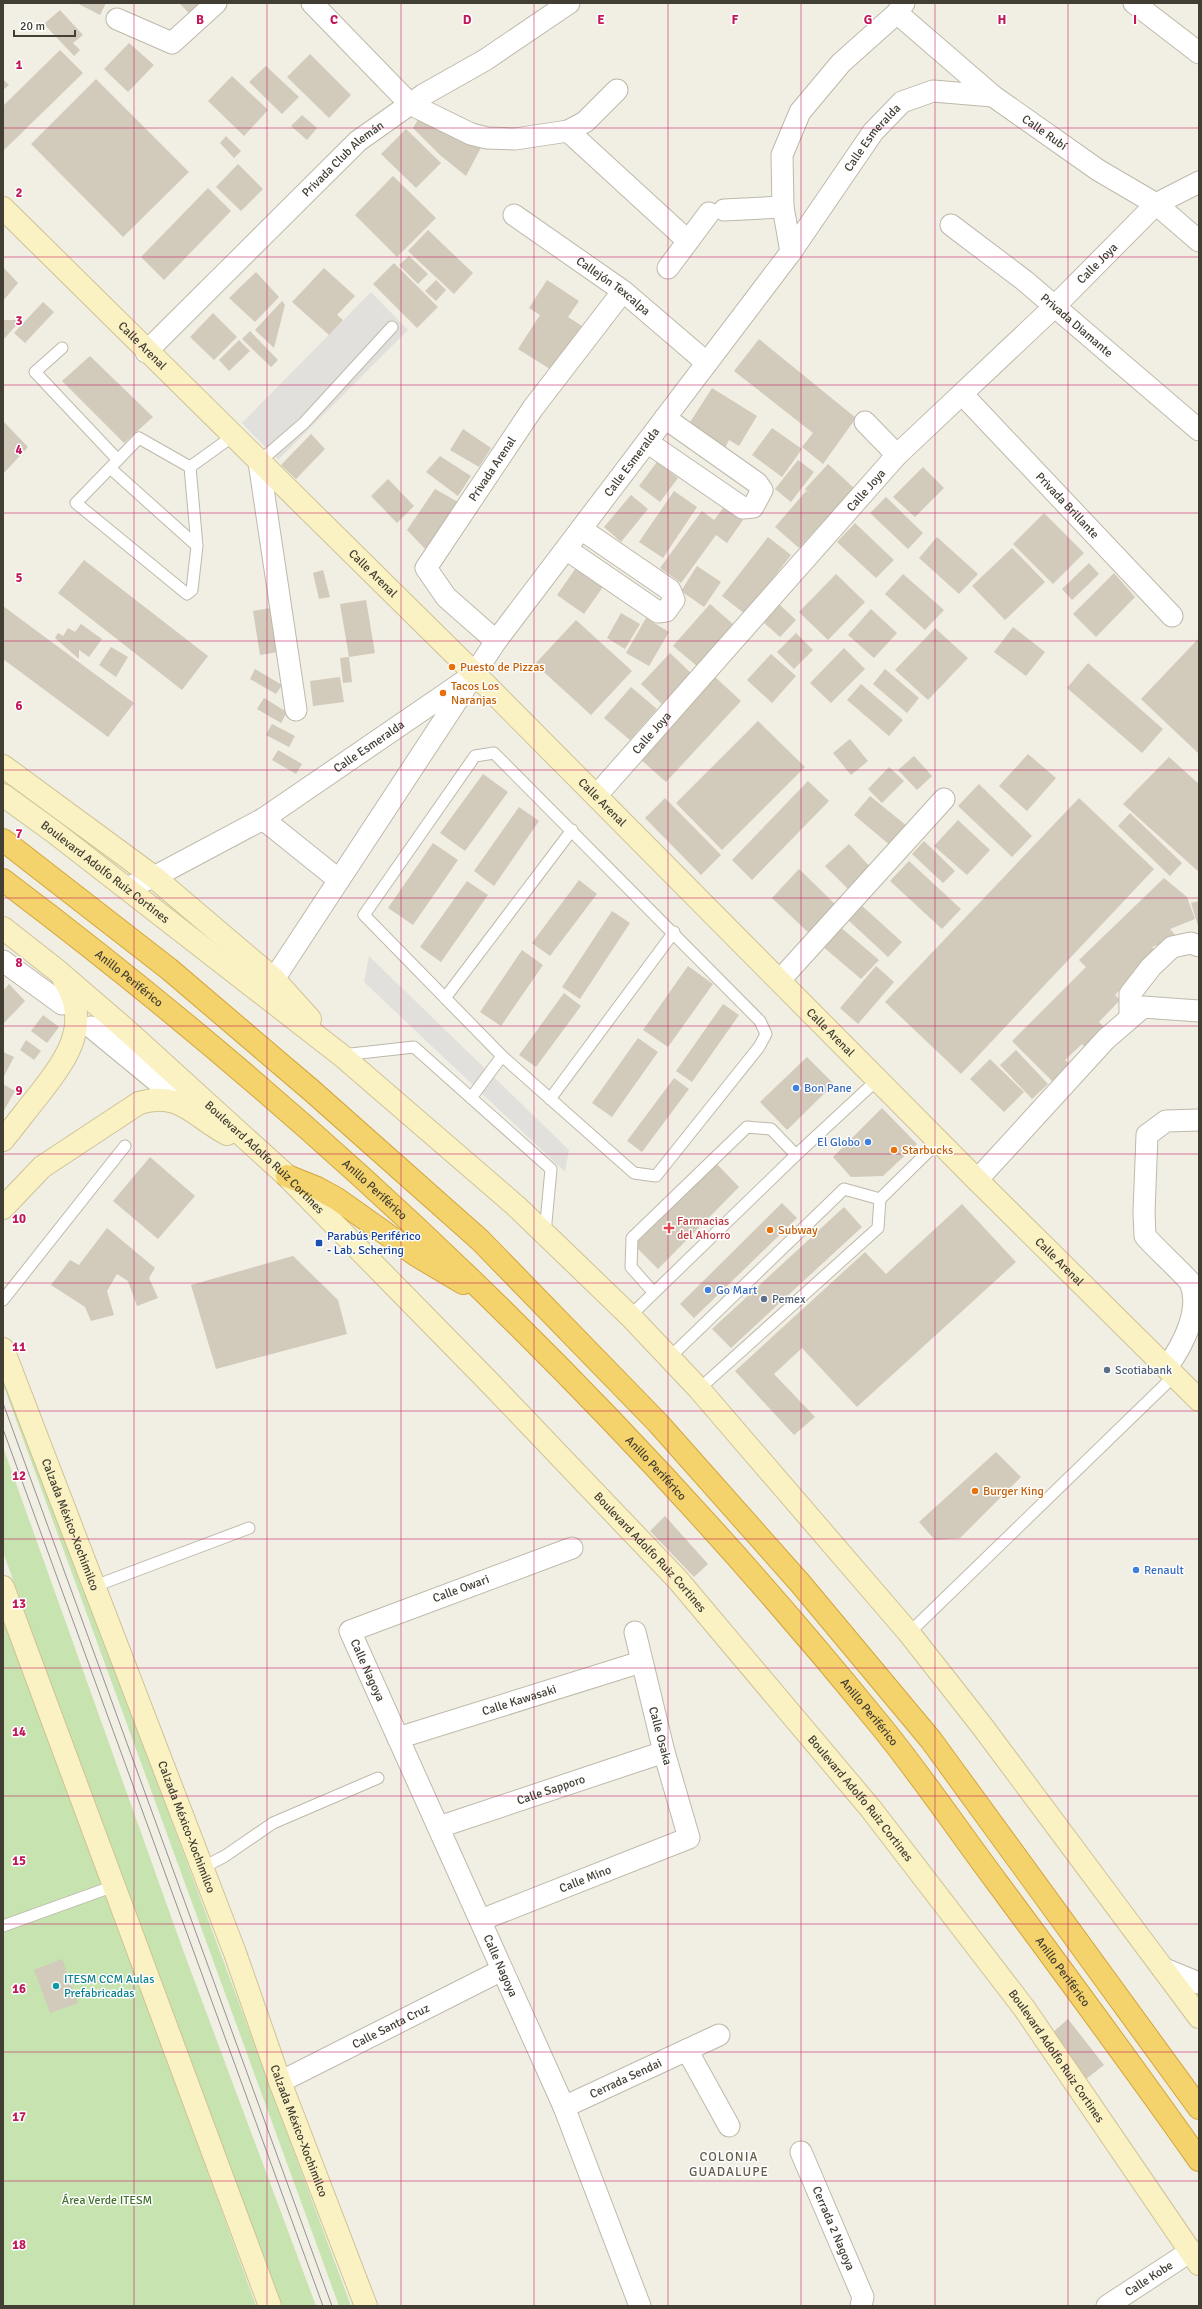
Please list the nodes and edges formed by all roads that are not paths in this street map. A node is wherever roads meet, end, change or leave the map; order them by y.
1 (216, 3) edge
2 (312, 3) edge
3 (569, 3) edge
4 (1134, 3) edge
5 (901, 8) edge
6 (117, 19) dead end
7 (1199, 53) edge
8 (617, 90) dead end
9 (993, 96) junction
10 (410, 104) junction
11 (568, 131) junction
12 (1199, 182) edge
13 (1156, 204) junction
14 (782, 207) junction
15 (3, 208) edge
16 (514, 215) dead end
17 (951, 225) dead end
18 (688, 241) junction
19 (1199, 241) edge
20 (791, 252) junction
21 (668, 268) dead end
22 (623, 291) junction
23 (1055, 306) junction
24 (392, 327) dead end
25 (62, 348) dead end
26 (146, 352) junction
27 (707, 363) junction
28 (963, 395) junction
29 (666, 418) junction
30 (865, 422) dead end
31 (1199, 430) edge
32 (232, 436) junction
33 (647, 442) junction
34 (897, 455) junction
35 (259, 462) junction
36 (114, 464) junction
37 (190, 468) junction
38 (581, 530) junction
39 (197, 546) junction
40 (566, 549) junction
41 (1172, 616) dead end
42 (496, 641) junction
43 (475, 674) junction
44 (296, 710) dead end
45 (3, 766) edge
46 (3, 795) edge
47 (596, 796) junction
48 (944, 799) dead end
49 (263, 819) junction
50 (572, 830) junction
51 (3, 840) edge
52 (154, 877) junction
53 (3, 880) edge
54 (339, 880) junction
55 (126, 888) junction
56 (3, 928) edge
57 (674, 932) junction
58 (1199, 946) edge
59 (3, 961) edge
60 (59, 972) junction
61 (274, 979) junction
62 (780, 980) junction
63 (445, 998) junction
64 (62, 1004) dead end
65 (1199, 1011) edge
66 (1130, 1018) junction
67 (91, 1027) dead end
68 (341, 1055) junction
69 (502, 1056) junction
70 (878, 1079) junction
71 (471, 1098) junction
72 (550, 1099) junction
73 (187, 1106) junction
74 (1199, 1120) edge
75 (3, 1140) edge
76 (939, 1142) junction
77 (125, 1146) dead end
78 (261, 1152) junction
79 (796, 1155) junction
80 (287, 1176) junction
81 (977, 1180) junction
82 (880, 1198) junction
83 (3, 1208) edge
84 (545, 1234) junction
85 (654, 1293) junction
86 (490, 1298) junction
87 (3, 1300) edge
88 (1198, 1304) edge
89 (630, 1316) junction
90 (3, 1349) edge
91 (669, 1358) junction
92 (1171, 1371) junction
93 (700, 1389) junction
94 (1199, 1400) edge
95 (249, 1528) dead end
96 (572, 1548) dead end
97 (95, 1586) junction
98 (3, 1587) edge
99 (350, 1631) joint
100 (635, 1632) dead end
101 (909, 1633) junction
102 (641, 1662) junction
103 (398, 1738) junction
104 (664, 1752) junction
105 (378, 1778) dead end
106 (439, 1827) junction
107 (689, 1838) joint
108 (202, 1868) junction
109 (114, 1886) junction
110 (481, 1920) junction
111 (3, 1926) edge
112 (1162, 1968) junction
113 (502, 1970) junction
114 (1199, 1983) edge
115 (1199, 2017) edge
116 (719, 2035) dead end
117 (687, 2050) junction
118 (280, 2082) junction
119 (564, 2107) junction
120 (1199, 2108) edge
121 (728, 2126) dead end
122 (801, 2152) dead end
123 (1199, 2160) edge
124 (1195, 2258) edge
125 (270, 2306) edge
126 (366, 2306) edge
127 (640, 2306) edge
128 (861, 2306) edge
129 (1107, 2306) edge

1 - 6 street
2 - 10 street
3 - 10 street, Privada Club Alemán
4 - 7 street
5 - 9 street, Calle Rubí
5 - 14 street
8 - 11 street
9 - 13 street, Calle Rubí
9 - 20 street, Calle Esmeralda
10 - 11 street
10 - 26 street, Privada Club Alemán
11 - 18 street
12 - 13 street, Calle Joya
13 - 19 street, Calle Rubí
13 - 23 street, Calle Joya
14 - 18 street
14 - 20 street
15 - 26 main road, Calle Arenal
16 - 22 street, Callejón Texcalpa
17 - 23 street, Privada Diamante
18 - 21 street
20 - 27 street, Calle Esmeralda
22 - 27 street, Callejón Texcalpa
22 - 42 street, Privada Arenal
23 - 28 street, Calle Joya
23 - 31 street, Privada Diamante
24 - 35 lane
25 - 36 lane
26 - 32 main road, Calle Arenal
27 - 29 street, Calle Esmeralda
28 - 34 street, Calle Joya
28 - 41 street, Privada Brillante
29 - 33 street, Calle Esmeralda
29 - 33 street
30 - 34 street
32 - 35 main road, Calle Arenal
32 - 37 lane
33 - 38 street, Calle Esmeralda
34 - 47 street, Calle Joya
35 - 43 main road, Calle Arenal
35 - 44 street
36 - 37 lane
36 - 39 lane
36 - 39 lane
37 - 39 lane
38 - 40 street, Calle Esmeralda
38 - 40 street
40 - 42 street, Calle Esmeralda
42 - 43 street, Calle Esmeralda
43 - 47 main road, Calle Arenal
43 - 49 street, Calle Esmeralda
43 - 54 street, Calle Esmeralda
45 - 52 main road
46 - 55 main road, Boulevard Adolfo Ruiz Cortines
47 - 62 main road, Calle Arenal
48 - 62 street
49 - 52 street, Calle Esmeralda
49 - 54 street
50 - 57 lane
50 - 63 lane
50 - 63 lane
51 - 120 highway
52 - 55 street, Calle Esmeralda
52 - 61 main road
53 - 86 highway, Anillo Periférico
54 - 61 street, Calle Esmeralda
55 - 68 main road, Boulevard Adolfo Ruiz Cortines
56 - 60 main road, Boulevard Adolfo Ruiz Cortines
57 - 72 lane
57 - 72 lane
58 - 66 street
59 - 64 street
60 - 75 main road
60 - 78 main road, Boulevard Adolfo Ruiz Cortines
61 - 68 main road
62 - 70 main road, Calle Arenal
63 - 69 lane
65 - 66 street
66 - 81 street
67 - 73 street
68 - 71 lane
68 - 84 main road, Boulevard Adolfo Ruiz Cortines
69 - 71 lane
69 - 72 lane
70 - 76 main road, Calle Arenal
70 - 79 lane
71 - 84 lane
73 - 78 main road
73 - 83 main road
74 - 88 street
76 - 81 main road, Calle Arenal
76 - 82 lane
77 - 87 lane
78 - 80 main road, Boulevard Adolfo Ruiz Cortines
79 - 85 lane
79 - 85 lane
80 - 86 highway
80 - 124 main road, Boulevard Adolfo Ruiz Cortines
81 - 92 main road, Calle Arenal
82 - 91 lane
82 - 93 lane
84 - 89 main road, Boulevard Adolfo Ruiz Cortines
85 - 89 lane
86 - 123 highway, Anillo Periférico
88 - 92 street
89 - 91 main road, Boulevard Adolfo Ruiz Cortines
90 - 97 main road, Calzada México-Xochimilco
91 - 93 main road, Boulevard Adolfo Ruiz Cortines
92 - 94 main road, Calle Arenal
92 - 101 lane
93 - 101 main road, Boulevard Adolfo Ruiz Cortines
95 - 97 lane
96 - 99 street, Calle Owari
97 - 108 main road, Calzada México-Xochimilco
98 - 109 main road
99 - 103 street, Calle Nagoya
100 - 102 street, Calle Osaka
101 - 112 main road, Boulevard Adolfo Ruiz Cortines
102 - 103 street, Calle Kawasaki
102 - 104 street, Calle Osaka
103 - 106 street, Calle Nagoya
104 - 106 street, Calle Sapporo
104 - 107 street, Calle Osaka
105 - 108 lane
106 - 110 street, Calle Nagoya
107 - 110 street, Calle Mino
108 - 118 main road, Calzada México-Xochimilco
109 - 111 lane
109 - 125 main road
110 - 113 street, Calle Nagoya
112 - 114 street
112 - 115 main road, Boulevard Adolfo Ruiz Cortines
113 - 118 street, Calle Santa Cruz
113 - 119 street, Calle Nagoya
116 - 117 street, Cerrada Sendai
117 - 119 street, Cerrada Sendai
117 - 121 street
118 - 126 main road, Calzada México-Xochimilco
119 - 127 street, Calle Nagoya
122 - 128 street, Cerrada 2 Nagoya
124 - 129 street, Calle Kobe

